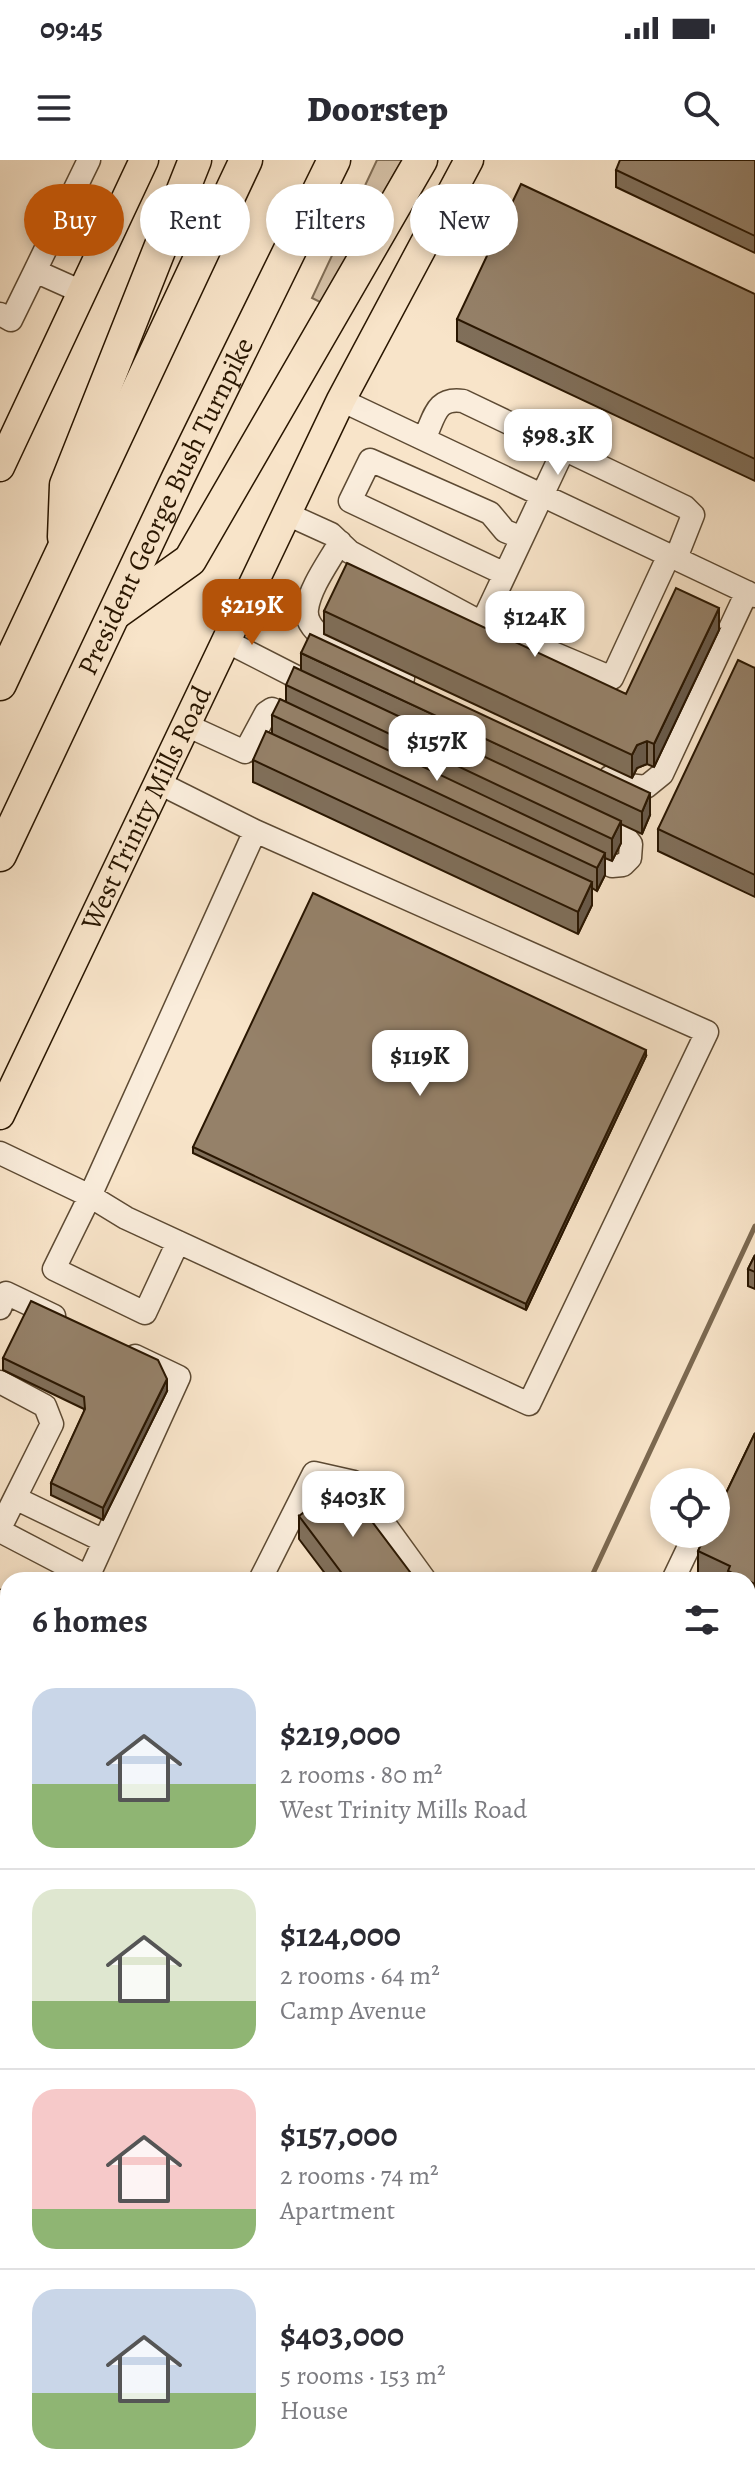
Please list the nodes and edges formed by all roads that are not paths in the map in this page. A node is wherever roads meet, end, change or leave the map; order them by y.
1 (89, 160) edge
2 (144, 160) edge
3 (195, 160) edge
4 (246, 160) edge
5 (334, 160) edge
6 (421, 160) edge
7 (469, 160) edge
8 (35, 271) junction
9 (82, 292) junction
10 (0, 314) edge
11 (341, 400) junction
12 (424, 439) junction
13 (563, 451) junction
14 (0, 467) edge
15 (542, 495) junction
16 (287, 514) junction
17 (522, 538) junction
18 (340, 542) junction
19 (64, 552) junction
20 (673, 557) junction
21 (505, 574) junction
22 (751, 594) edge
23 (115, 614) junction
24 (482, 623) junction
25 (226, 641) junction
26 (0, 684) edge
27 (430, 691) edge
28 (341, 699) edge
29 (186, 725) junction
30 (322, 730) edge
31 (586, 765) edge
32 (159, 783) junction
33 (582, 815) edge
34 (255, 831) junction
35 (554, 839) edge
36 (0, 855) edge
37 (0, 1115) edge
38 (0, 1153) edge
39 (90, 1196) junction
40 (178, 1242) junction
41 (0, 1308) edge
42 (78, 1328) edge
43 (121, 1349) edge
44 (0, 1382) edge
45 (15, 1498) junction
46 (0, 1530) edge
47 (104, 1541) junction
48 (688, 1548) edge
49 (76, 1572) edge
50 (90, 1572) edge
51 (264, 1572) edge
52 (419, 1572) edge
53 (677, 1572) edge

1 - 8 street
2 - 9 main road
3 - 19 highway
4 - 19 highway
5 - 23 highway, President George Bush Turnpike
6 - 23 highway
7 - 11 main road, West Trinity Mills Road
8 - 9 street
8 - 10 street
9 - 14 main road
11 - 12 street
11 - 16 main road, West Trinity Mills Road
12 - 13 street
12 - 15 street
13 - 15 street
13 - 20 street
15 - 17 street
15 - 20 street
16 - 18 street
16 - 25 main road, West Trinity Mills Road
17 - 21 street
17 - 21 street
18 - 24 street
18 - 27 street
19 - 26 highway
20 - 22 street
20 - 24 street
21 - 24 street
22 - 31 street
23 - 36 highway, President George Bush Turnpike
25 - 28 street
25 - 29 main road, West Trinity Mills Road
29 - 30 street
29 - 32 main road, West Trinity Mills Road
32 - 34 street
32 - 37 main road, West Trinity Mills Road
33 - 35 street
34 - 39 street
34 - 40 street
38 - 39 street
39 - 40 street
39 - 40 street
41 - 42 street
43 - 47 street
44 - 45 street
45 - 46 street
45 - 47 street
46 - 49 street
47 - 50 street
48 - 53 street
51 - 52 street

